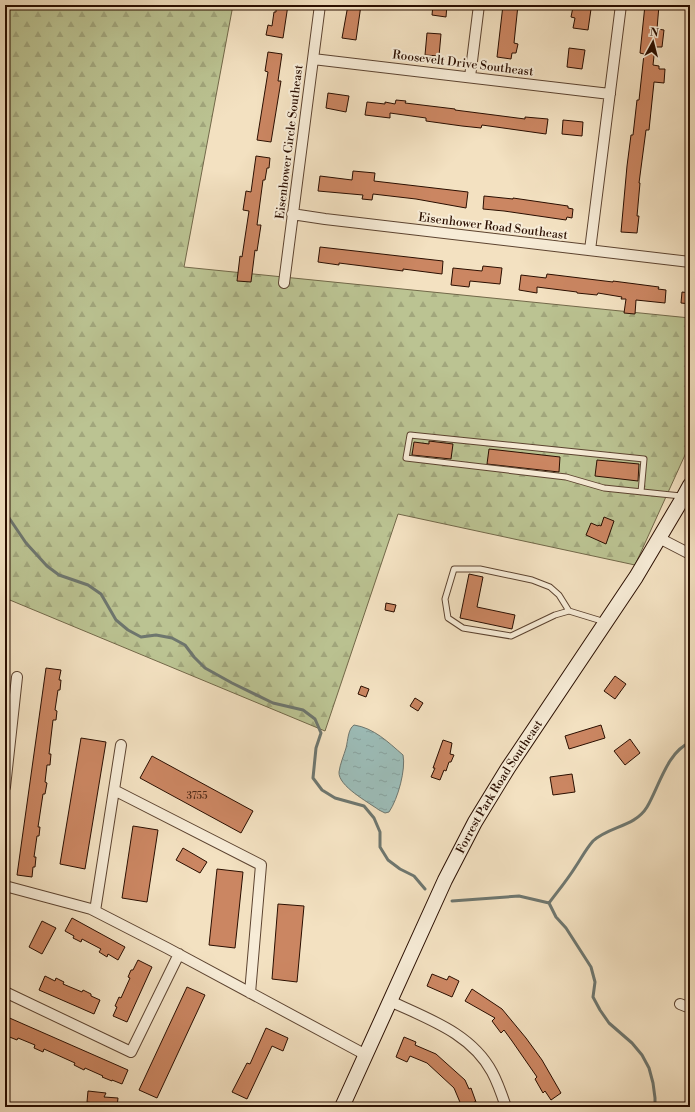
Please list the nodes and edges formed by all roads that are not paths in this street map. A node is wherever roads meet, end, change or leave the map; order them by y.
1 (320, 5) edge
2 (479, 5) edge
3 (621, 5) edge
4 (313, 59) junction
5 (470, 77) junction
6 (610, 94) junction
7 (292, 214) junction
8 (590, 250) junction
9 (690, 262) edge
10 (284, 283) dead end
11 (687, 491) edge
12 (641, 492) junction
13 (659, 538) junction
14 (690, 554) edge
15 (569, 611) junction
16 (606, 622) junction
17 (17, 677) dead end
18 (121, 746) dead end
19 (5, 787) edge
20 (114, 790) junction
21 (5, 886) edge
22 (95, 911) junction
23 (179, 954) junction
24 (5, 992) edge
25 (250, 993) junction
26 (390, 1001) junction
27 (680, 1004) dead end
28 (690, 1008) edge
29 (366, 1055) junction
30 (342, 1107) edge
31 (506, 1107) edge

1 - 4 street, Eisenhower Circle Southeast
2 - 5 street
3 - 6 street
4 - 5 street, Roosevelt Drive Southeast
4 - 7 street, Eisenhower Circle Southeast
5 - 6 street, Roosevelt Drive Southeast
6 - 8 street
7 - 8 street, Eisenhower Road Southeast
7 - 10 street, Eisenhower Circle Southeast
8 - 9 street, Eisenhower Road Southeast
11 - 12 lane
11 - 13 street, Forrest Park Road Southeast
12 - 12 lane
13 - 14 street
13 - 16 street, Forrest Park Road Southeast
15 - 15 lane
15 - 16 lane
16 - 26 street, Forrest Park Road Southeast
17 - 19 street
18 - 20 street
20 - 22 street
20 - 25 street
21 - 22 street
22 - 23 street
23 - 24 street
23 - 25 street
25 - 29 street
26 - 29 street, Forrest Park Road Southeast
26 - 31 street
27 - 28 street
29 - 30 street, Forrest Park Road Southeast

